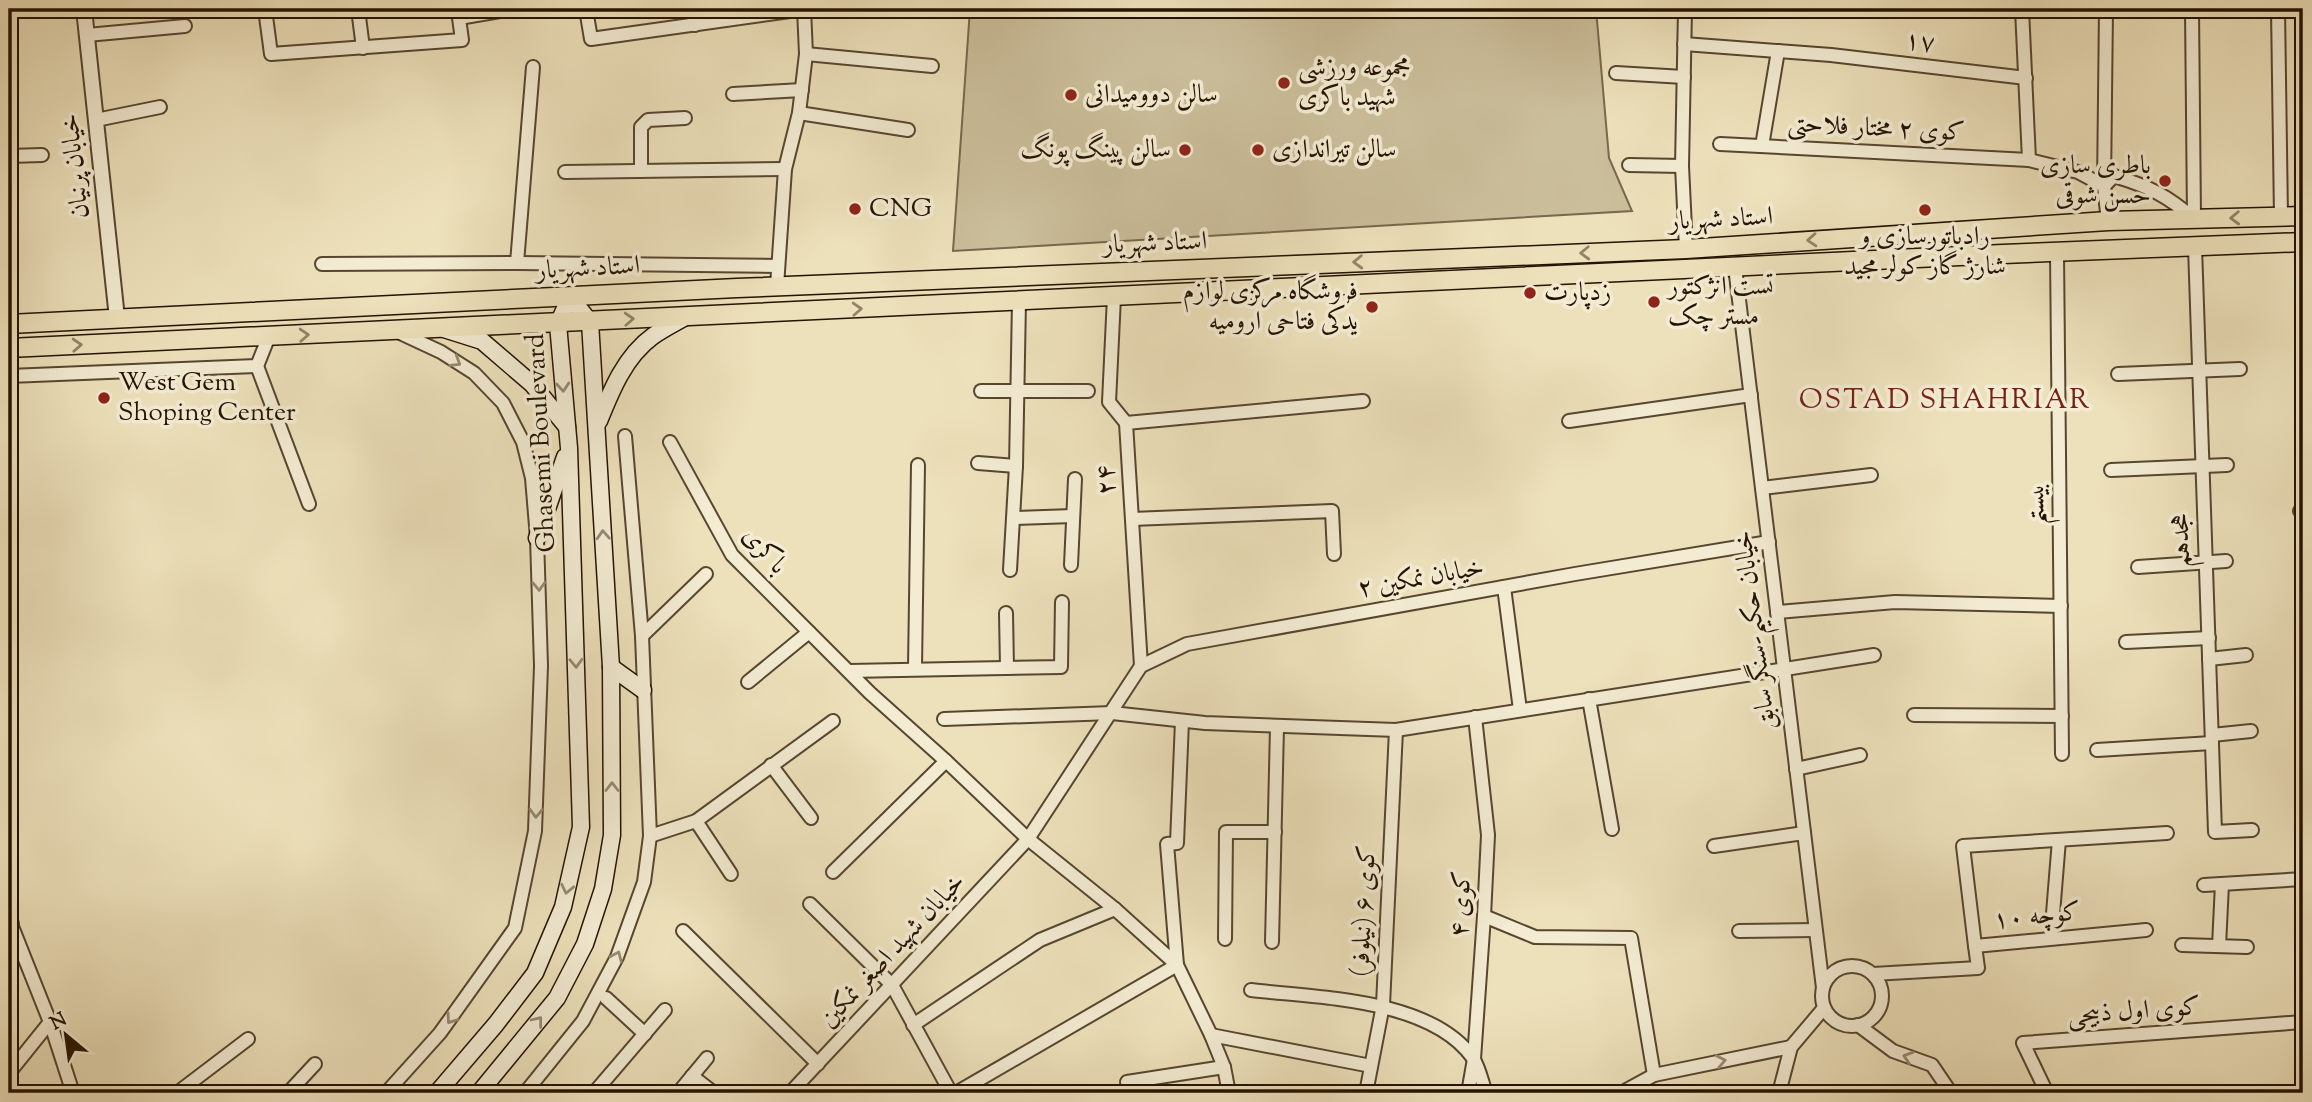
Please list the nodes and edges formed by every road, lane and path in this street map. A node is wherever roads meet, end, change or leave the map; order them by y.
1 (84, 9) edge
2 (265, 9) edge
3 (358, 9) edge
4 (512, 9) edge
5 (586, 9) edge
6 (693, 9) edge
7 (804, 9) edge
8 (1685, 9) edge
9 (2022, 9) edge
10 (2106, 9) edge
11 (2193, 9) edge
12 (2278, 9) edge
13 (459, 13) edge
14 (695, 25) junction
15 (185, 26) dead end
16 (87, 35) junction
17 (1684, 44) junction
18 (363, 48) junction
19 (1777, 51) junction
20 (806, 54) junction
21 (932, 66) dead end
22 (533, 67) dead end
23 (1616, 73) dead end
24 (1684, 77) junction
25 (2026, 78) junction
26 (802, 90) junction
27 (733, 94) dead end
28 (160, 107) dead end
29 (799, 113) junction
30 (685, 118) dead end
31 (96, 120) junction
32 (908, 130) dead end
33 (1720, 144) dead end
34 (1762, 146) junction
35 (42, 155) dead end
36 (9, 156) edge
37 (2029, 160) junction
38 (1629, 165) dead end
39 (1682, 166) junction
40 (785, 169) junction
41 (641, 171) junction
42 (565, 172) dead end
43 (2104, 186) junction
44 (2303, 216) edge
45 (2281, 217) junction
46 (2194, 219) junction
47 (2108, 221) junction
48 (2303, 242) edge
49 (2195, 247) junction
50 (1686, 249) junction
51 (2057, 253) junction
52 (1538, 254) junction
53 (1498, 256) junction
54 (517, 263) junction
55 (322, 264) dead end
56 (778, 266) junction
57 (1735, 267) junction
58 (1539, 277) junction
59 (1499, 279) junction
60 (776, 286) junction
61 (569, 297) junction
62 (1114, 297) junction
63 (1019, 301) junction
64 (687, 316) junction
65 (117, 318) junction
66 (590, 322) junction
67 (9, 324) edge
68 (558, 324) junction
69 (442, 329) junction
70 (395, 331) junction
71 (269, 336) junction
72 (9, 348) edge
73 (257, 366) junction
74 (2240, 369) dead end
75 (2199, 372) junction
76 (2118, 374) dead end
77 (9, 376) edge
78 (981, 391) dead end
79 (1088, 391) dead end
80 (1017, 392) junction
81 (1751, 395) junction
82 (1363, 401) dead end
83 (1569, 421) dead end
84 (1126, 423) junction
85 (567, 427) junction
86 (597, 427) junction
87 (625, 436) dead end
88 (670, 442) dead end
89 (569, 448) junction
90 (978, 464) dead end
91 (918, 465) dead end
92 (2203, 465) junction
93 (2227, 465) dead end
94 (1016, 466) junction
95 (2111, 470) dead end
96 (1871, 475) dead end
97 (1075, 479) dead end
98 (1762, 488) junction
99 (309, 504) dead end
100 (1073, 516) junction
101 (1014, 518) junction
102 (1132, 519) junction
103 (537, 538) junction
104 (1769, 542) junction
105 (1334, 554) dead end
106 (2226, 561) dead end
107 (2206, 563) junction
108 (1072, 565) dead end
109 (2138, 567) dead end
110 (1010, 570) dead end
111 (706, 573) dead end
112 (1504, 587) junction
113 (1062, 602) dead end
114 (2061, 606) junction
115 (1777, 612) junction
116 (1006, 613) dead end
117 (809, 632) junction
118 (642, 636) junction
119 (2209, 638) junction
120 (2126, 642) dead end
121 (1874, 655) dead end
122 (2246, 655) dead end
123 (2209, 659) junction
124 (1141, 666) junction
125 (611, 667) junction
126 (915, 668) junction
127 (1007, 668) junction
128 (1784, 668) junction
129 (849, 671) junction
130 (748, 682) dead end
131 (643, 690) junction
132 (1589, 699) junction
133 (1520, 710) junction
134 (1112, 713) junction
135 (1914, 715) dead end
136 (2062, 716) junction
137 (1475, 717) junction
138 (944, 719) dead end
139 (1182, 721) junction
140 (834, 722) dead end
141 (1277, 727) junction
142 (1396, 730) junction
143 (2251, 731) dead end
144 (2212, 739) junction
145 (2097, 750) dead end
146 (2062, 754) dead end
147 (1860, 755) dead end
148 (946, 761) junction
149 (771, 765) junction
150 (1796, 769) junction
151 (811, 818) dead end
152 (696, 821) junction
153 (1612, 829) dead end
154 (2252, 830) dead end
155 (1275, 832) junction
156 (2167, 833) dead end
157 (1804, 834) junction
158 (650, 836) junction
159 (1028, 839) junction
160 (2059, 840) junction
161 (1714, 846) dead end
162 (833, 872) dead end
163 (731, 874) dead end
164 (2303, 879) edge
165 (2222, 884) junction
166 (2204, 885) dead end
167 (810, 904) dead end
168 (1115, 909) junction
169 (1484, 916) junction
170 (10, 925) edge
171 (1815, 930) junction
172 (2146, 930) dead end
173 (682, 931) dead end
174 (1739, 931) dead end
175 (2052, 938) junction
176 (1225, 939) dead end
177 (1272, 942) dead end
178 (2182, 945) dead end
179 (1975, 946) junction
180 (2219, 946) junction
181 (2247, 947) dead end
182 (1177, 965) junction
183 (1873, 974) junction
184 (892, 985) junction
185 (1822, 988) junction
186 (1251, 990) dead end
187 (606, 998) dead end
188 (1383, 1005) junction
189 (1824, 1008) junction
190 (665, 1010) dead end
191 (50, 1022) junction
192 (2303, 1022) edge
193 (913, 1025) junction
194 (1858, 1025) junction
195 (645, 1034) junction
196 (1211, 1035) junction
197 (248, 1039) dead end
198 (1791, 1047) junction
199 (707, 1058) dead end
200 (1474, 1059) junction
201 (315, 1064) dead end
202 (818, 1064) junction
203 (1371, 1066) junction
204 (1224, 1067) junction
205 (9, 1073) edge
206 (1654, 1075) junction
207 (692, 1076) junction
208 (1127, 1082) dead end
209 (74, 1093) edge
210 (177, 1093) edge
211 (288, 1093) edge
212 (386, 1093) edge
213 (437, 1093) edge
214 (479, 1093) edge
215 (525, 1093) edge
216 (594, 1093) edge
217 (678, 1093) edge
218 (714, 1093) edge
219 (790, 1093) edge
220 (951, 1093) edge
221 (956, 1093) edge
222 (1229, 1093) edge
223 (1366, 1093) edge
224 (1468, 1093) edge
225 (1486, 1093) edge
226 (1621, 1093) edge
227 (1779, 1093) edge
228 (1951, 1093) edge
229 (2047, 1093) edge

1 - 16 street, خیابان پرنیان
2 - 18 street
3 - 18 street
4 - 13 street
5 - 14 street
6 - 14 street
7 - 14 street
7 - 20 street
8 - 17 street
9 - 25 street
10 - 43 street
11 - 46 street
12 - 45 street
13 - 18 street
15 - 16 street
16 - 31 street, خیابان پرنیان
17 - 19 street, ۱۷
17 - 24 street
19 - 25 street, ۱۷
19 - 34 street
20 - 21 street
20 - 26 street
22 - 54 street
23 - 24 street
24 - 39 street
25 - 37 street
26 - 27 street
26 - 29 street
28 - 31 street
29 - 32 street
29 - 40 street
30 - 41 street
31 - 65 street, خیابان پرنیان
33 - 34 street, کوی ۲ مختار فلاحتی
34 - 37 street, کوی ۲ مختار فلاحتی
35 - 36 street
37 - 43 street, کوی ۲ مختار فلاحتی
38 - 39 street
39 - 50 street
40 - 41 street
40 - 56 street
41 - 42 street
43 - 46 street
43 - 47 street
44 - 45 main road, استاد شهریار
45 -> 46 main road, استاد شهریار
46 - 47 main road, استاد شهریار
47 -> 50 main road, استاد شهریار
48 - 49 main road, استاد شهریار
49 - 51 main road, استاد شهریار
49 - 75 street, هجدهم
50 -> 52 main road, استاد شهریار
51 - 57 main road, استاد شهریار
51 - 114 street, بیستم
52 - 53 main road, استاد شهریار
52 - 58 main road
53 - 59 main road
53 -> 60 main road, استاد شهریار
54 - 55 street
54 - 56 street
56 - 60 street
57 - 58 main road, استاد شهریار
57 - 81 street, خیابان حکیم-سنگر سابق
58 - 59 main road, استاد شهریار
59 - 62 main road, استاد شهریار
60 - 61 main road, استاد شهریار
61 - 65 main road, استاد شهریار
61 - 66 main road, Ghasemi Boulevard
61 - 68 main road, Ghasemi Boulevard
62 - 63 main road, استاد شهریار
62 - 84 street, ۲۴
64 -> 63 main road, استاد شهریار
63 - 80 street
66 -> 64 main road, استاد شهریار
64 - 86 main road
65 - 67 main road, استاد شهریار
66 - 68 main road, استاد شهریار
66 - 86 main road, Ghasemi Boulevard
68 - 69 main road, استاد شهریار
68 -> 85 main road, Ghasemi Boulevard
69 - 70 main road, استاد شهریار
69 - 85 main road
71 -> 70 main road, استاد شهریار
70 -> 103 street
72 -> 71 main road, استاد شهریار
71 - 73 street
73 - 77 street
73 - 99 street
74 - 75 street
75 - 76 street
75 - 92 street, هجدهم
78 - 80 street
79 - 80 street
80 - 94 street
81 - 83 street
81 - 98 street, خیابان حکیم-سنگر سابق
82 - 84 street
84 - 102 street, ۲۴
85 - 89 main road, Ghasemi Boulevard
125 -> 86 main road, Ghasemi Boulevard
87 - 118 street
88 - 117 street, باکری
89 - 103 main road
89 -> 213 main road, Ghasemi Boulevard
90 - 94 street
91 - 126 street
92 - 93 street
92 - 95 street
92 - 107 street, هجدهم
94 - 101 street
96 - 98 street
97 - 100 street
98 - 104 street, خیابان حکیم-سنگر سابق
100 - 101 street
100 - 108 street
101 - 110 street
102 - 105 street
102 - 124 street, ۲۴
103 -> 212 street
104 - 112 street, خیابان نمکین ۲
104 - 115 street, خیابان حکیم-سنگر سابق
106 - 107 street
107 - 109 street
107 - 119 street, هجدهم
111 - 118 street
112 - 124 street, خیابان نمکین ۲
112 - 133 street
113 - 127 street
114 - 115 street
114 - 136 street, بیستم
115 - 128 street, خیابان حکیم-سنگر سابق
116 - 127 street
117 - 129 street, باکری
117 - 130 street
118 - 131 street
119 - 120 street
119 - 123 street, هجدهم
121 - 128 street
122 - 123 street
123 - 144 street, هجدهم
124 - 134 street
125 - 131 main road
214 -> 125 main road, Ghasemi Boulevard
126 - 127 street
126 - 129 street
128 - 132 street
128 - 150 street, خیابان حکیم-سنگر سابق
129 - 148 street, باکری
131 - 158 street
132 - 133 street
132 - 153 street
133 - 137 street
134 - 138 street
134 - 139 street
134 - 159 street, خیابان شهید اصغر نمکین
135 - 136 street
136 - 146 street, بیستم
137 - 142 street
137 - 169 street, کوی ۴
139 - 141 street
139 - 182 street
140 - 149 street
141 - 142 street
141 - 155 street
142 - 188 street, کوی ۶ (نیلوفر)
143 - 144 street
144 - 145 street
144 - 154 street, هجدهم
147 - 150 street
148 - 159 street, باکری
148 - 162 street
149 - 151 street
149 - 152 street
150 - 157 street, خیابان حکیم-سنگر سابق
152 - 158 street
152 - 163 street
155 - 176 street
155 - 177 street
156 - 160 street
157 - 161 street
157 - 171 street, خیابان حکیم-سنگر سابق
215 -> 158 street
159 - 168 street, باکری
159 - 184 street, خیابان شهید اصغر نمکین
160 - 175 street
160 - 179 street
164 - 165 street
165 - 166 street
165 - 180 street
167 - 184 street
168 - 182 street, باکری
168 - 193 street
169 - 200 street, کوی ۴
169 - 206 street
170 - 191 street
171 - 174 street
171 - 185 street, خیابان حکیم-سنگر سابق
172 - 175 street, کوچه ۱۰
173 - 202 street
175 - 179 street, کوچه ۱۰
178 - 180 street
179 - 183 street, کوچه ۱۰
180 - 181 street
182 - 196 street
182 - 221 street
183 - 185 street
183 - 194 street
184 - 193 street
184 - 202 street, خیابان شهید اصغر نمکین
185 - 189 street
186 - 188 street
187 - 195 street
188 - 200 street
188 - 203 street, کوی ۶ (نیلوفر)
189 - 194 street
189 - 198 street
190 - 195 street
191 - 205 street
191 - 209 street
192 - 229 street, کوی اول ذبیحی
193 - 220 street
228 -> 194 street
195 - 216 street
196 - 203 street
196 - 204 street
197 - 210 street
206 -> 198 street
198 - 227 street
199 - 207 street
200 - 224 street, کوی ۴
200 - 225 street
201 - 211 street
202 - 219 street, خیابان شهید اصغر نمکین
203 - 223 street, کوی ۶ (نیلوفر)
204 - 208 street
204 - 222 street
206 - 226 street
207 - 217 street
207 - 218 street

